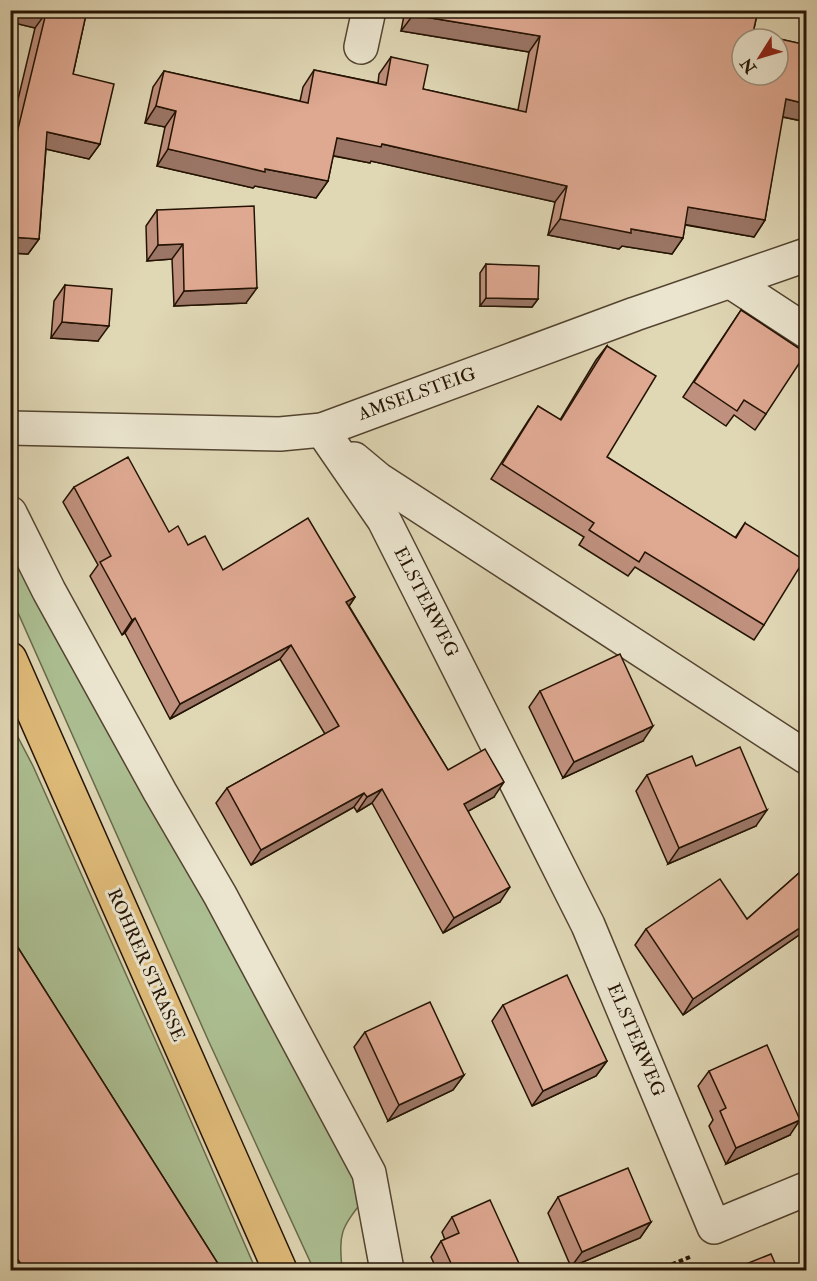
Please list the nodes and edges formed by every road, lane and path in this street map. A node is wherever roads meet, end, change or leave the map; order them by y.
1 (369, 10) edge
2 (361, 47) dead end
3 (807, 255) edge
4 (731, 282) junction
5 (807, 331) edge
6 (10, 428) edge
7 (322, 430) junction
8 (10, 513) edge
9 (10, 659) edge
10 (807, 757) edge
11 (807, 1189) edge
12 (280, 1270) edge
13 (387, 1270) edge

1 - 2 street
3 - 4 street, AMSELSTEIG
4 - 5 street
4 - 7 street, AMSELSTEIG
6 - 7 street, AMSELSTEIG
7 - 10 street
7 - 11 street, ELSTERWEG
8 - 13 street
9 - 12 main road, ROHRER STRASSE

